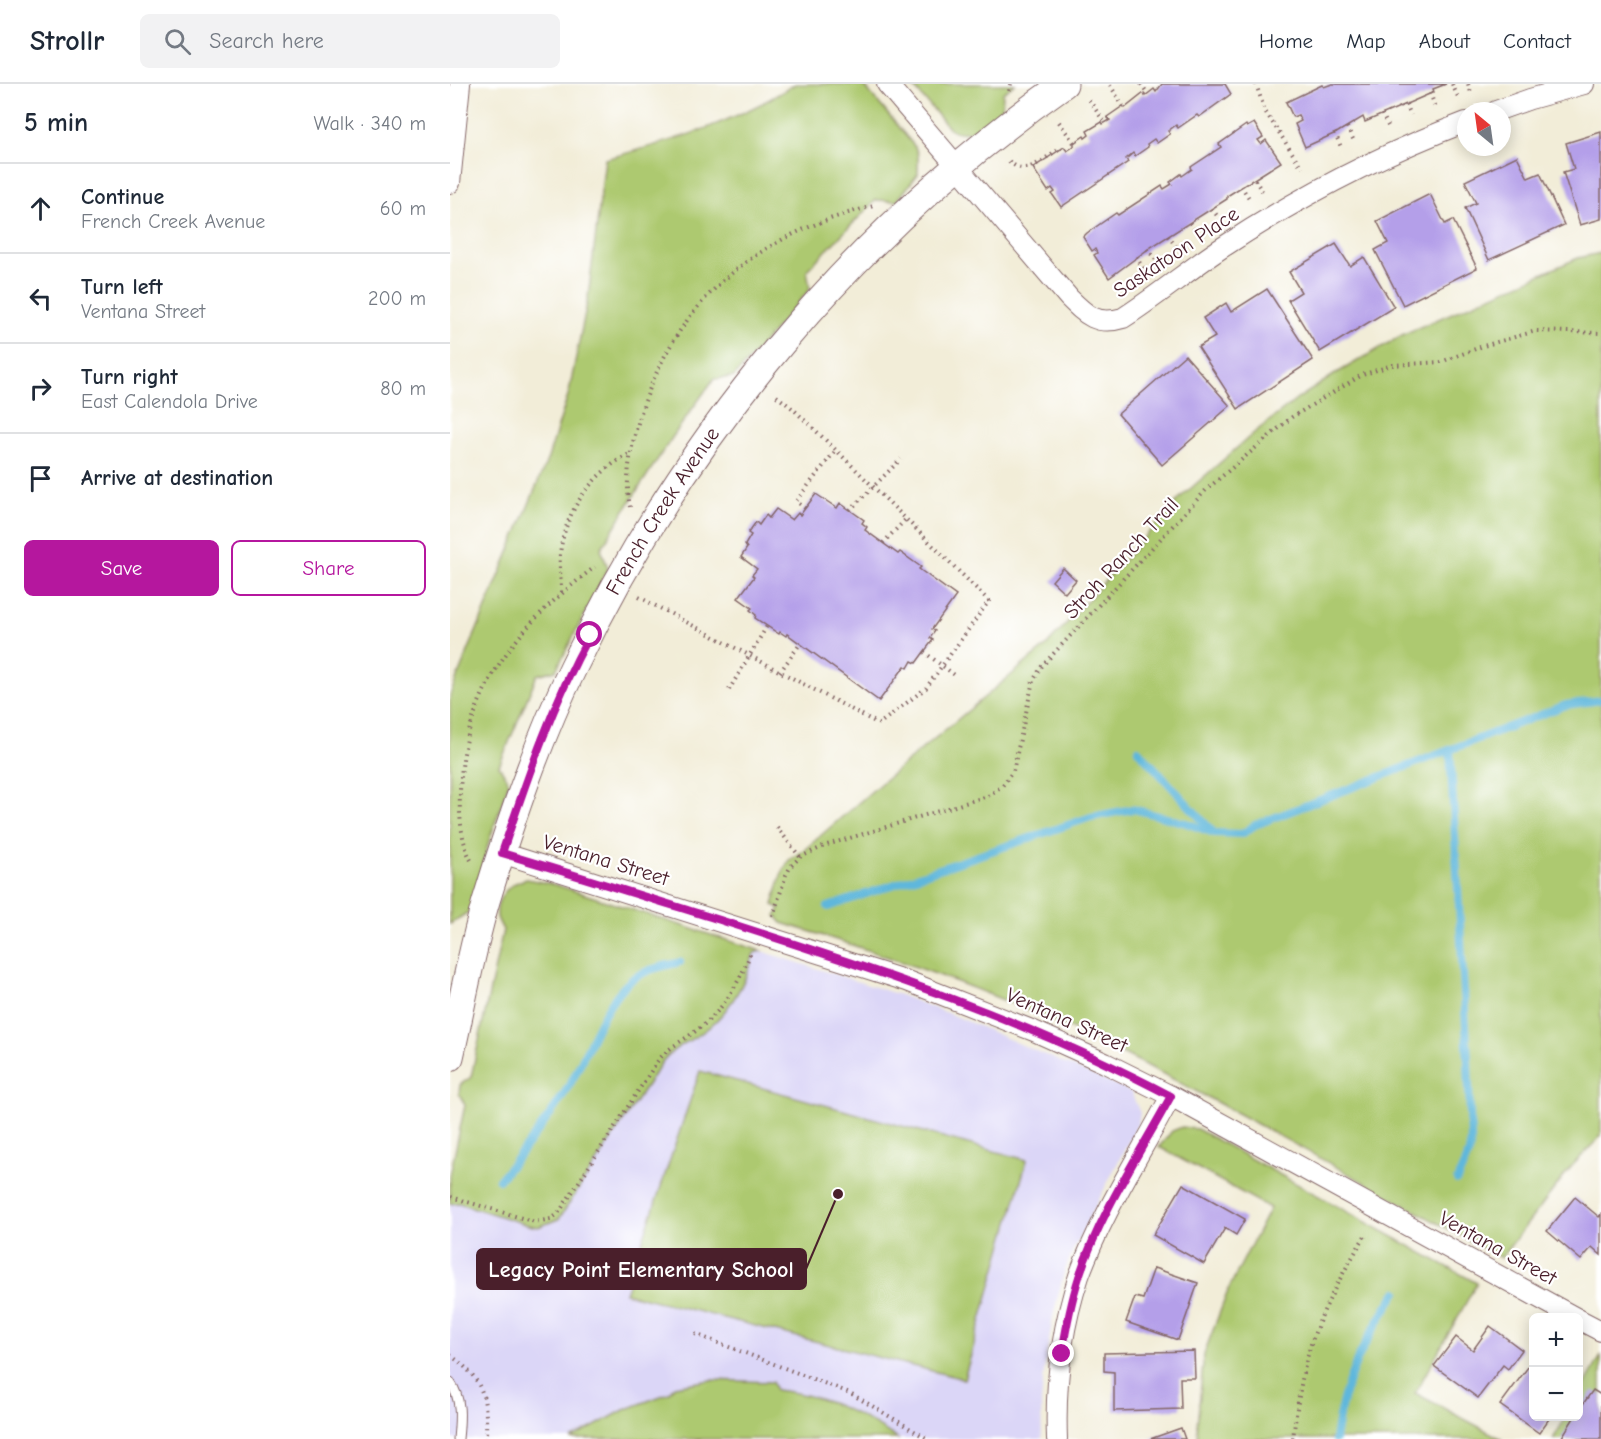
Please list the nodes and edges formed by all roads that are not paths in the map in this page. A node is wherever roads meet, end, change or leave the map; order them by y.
1 (460, 84) edge
2 (887, 84) edge
3 (1064, 84) edge
4 (1584, 84) edge
5 (1545, 89) edge
6 (1511, 104) edge
7 (1457, 126) edge
8 (958, 166) junction
9 (450, 183) edge
10 (502, 853) junction
11 (450, 1057) edge
12 (1171, 1096) junction
13 (1568, 1313) edge
14 (1583, 1321) edge
15 (1601, 1331) edge
16 (450, 1382) edge
17 (458, 1439) edge
18 (1057, 1439) edge

1 - 9 street
2 - 8 street, Saskatoon Place
3 - 8 street, French Creek Avenue
4 - 5 street
5 - 6 street
7 - 8 street, Saskatoon Place
8 - 10 street, French Creek Avenue
10 - 11 street, French Creek Avenue
10 - 12 street, Ventana Street
12 - 13 street, Ventana Street
12 - 18 street
14 - 15 street, Ventana Street
16 - 17 lane

